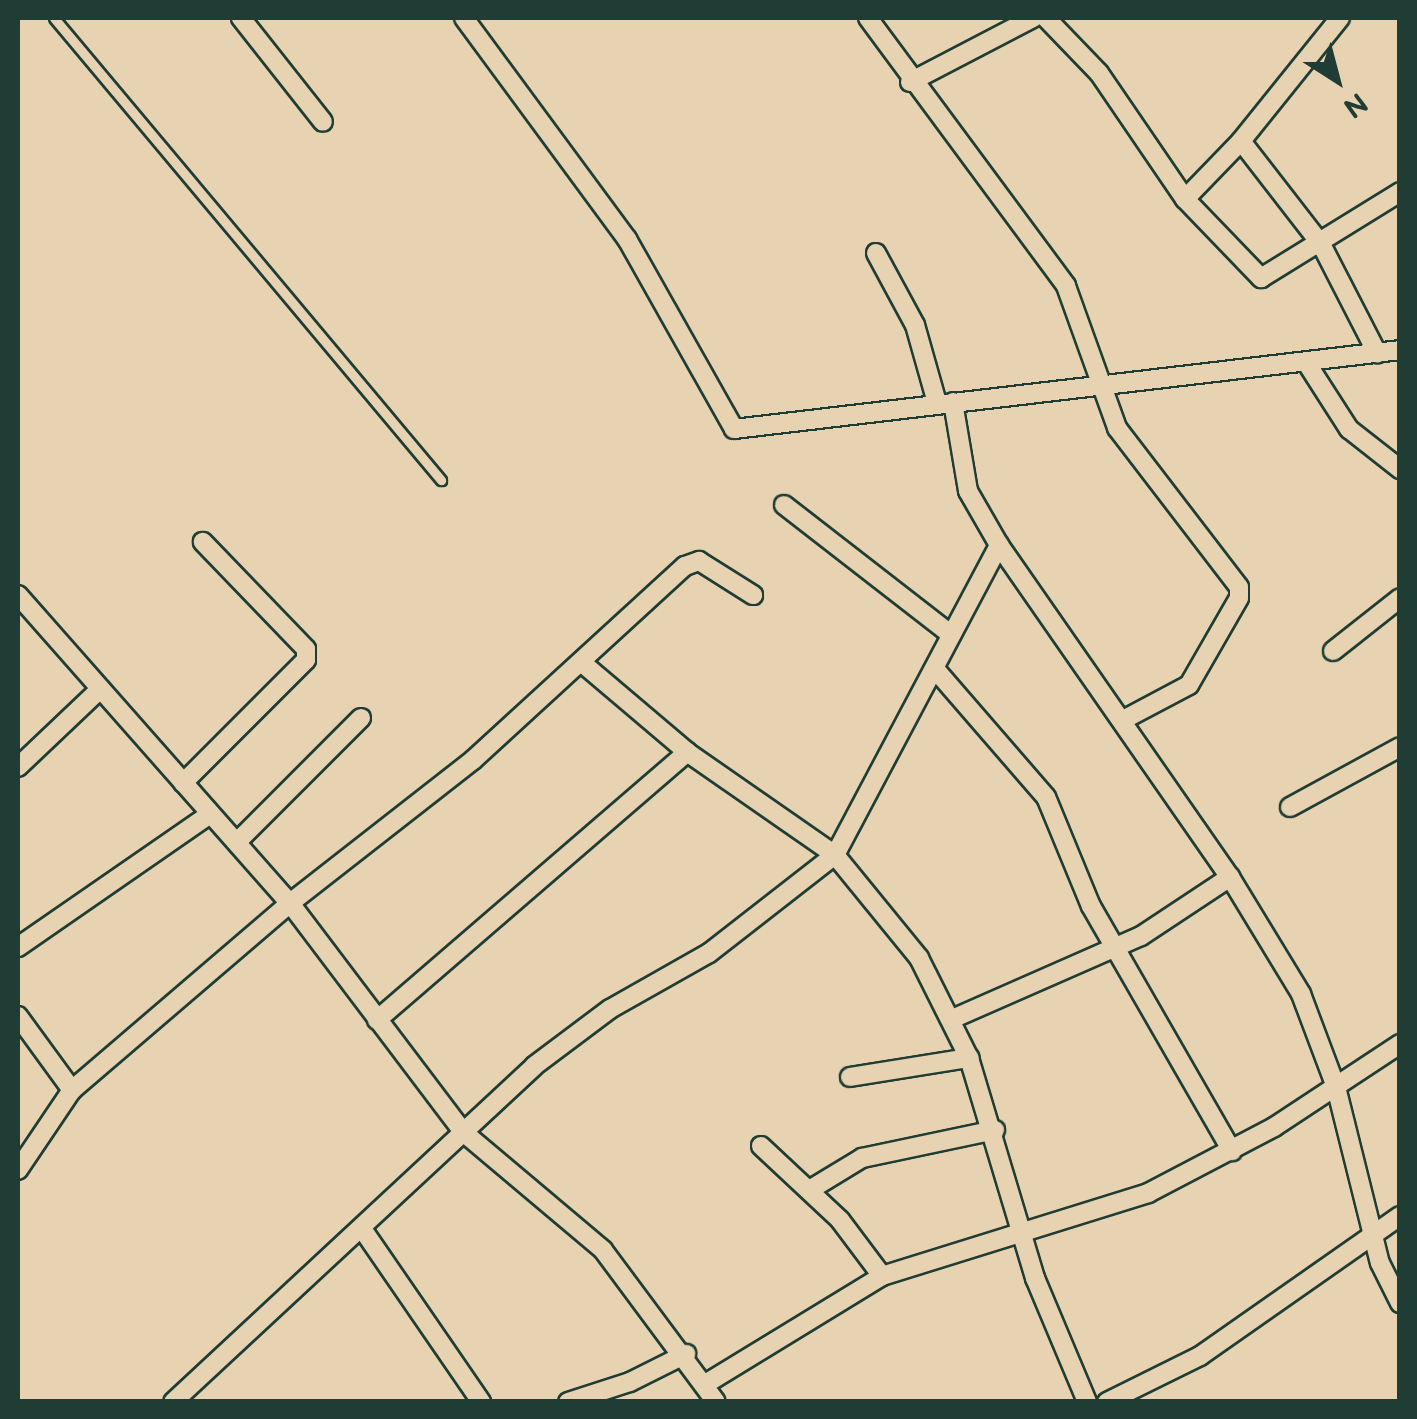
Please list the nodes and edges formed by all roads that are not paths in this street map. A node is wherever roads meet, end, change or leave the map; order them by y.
1 (54, 18) edge
2 (242, 18) edge
3 (868, 18) edge
4 (1033, 18) edge
5 (1046, 18) edge
6 (1340, 18) edge
7 (470, 20) edge
8 (910, 82) junction
9 (323, 122) dead end
10 (1241, 141) junction
11 (1400, 192) edge
12 (1184, 198) junction
13 (1321, 244) junction
14 (876, 253) dead end
15 (1400, 350) edge
16 (1377, 353) junction
17 (1306, 362) junction
18 (1098, 386) junction
19 (945, 403) junction
20 (1400, 469) edge
21 (441, 480) dead end
22 (784, 506) dead end
23 (204, 542) dead end
24 (999, 545) junction
25 (18, 594) edge
26 (753, 595) dead end
27 (1400, 598) edge
28 (949, 633) junction
29 (1334, 650) dead end
30 (581, 662) junction
31 (935, 669) junction
32 (98, 691) junction
33 (362, 718) dead end
34 (1123, 720) junction
35 (1400, 747) edge
36 (687, 752) junction
37 (18, 767) edge
38 (183, 783) junction
39 (1290, 806) dead end
40 (210, 814) junction
41 (238, 841) junction
42 (835, 855) junction
43 (1230, 876) junction
44 (290, 903) junction
45 (18, 947) edge
46 (1115, 949) junction
47 (18, 1016) edge
48 (377, 1020) junction
49 (952, 1020) junction
50 (1400, 1044) edge
51 (969, 1058) junction
52 (850, 1076) dead end
53 (1336, 1088) junction
54 (72, 1090) junction
55 (995, 1130) junction
56 (463, 1132) junction
57 (761, 1146) dead end
58 (1232, 1151) junction
59 (18, 1170) edge
60 (811, 1189) junction
61 (1400, 1216) edge
62 (363, 1230) junction
63 (1372, 1236) junction
64 (1021, 1237) junction
65 (882, 1276) junction
66 (1400, 1303) edge
67 (686, 1354) junction
68 (707, 1383) junction
69 (179, 1399) edge
70 (1110, 1401) edge
71 (481, 1402) edge
72 (568, 1402) edge
73 (716, 1402) edge
74 (1088, 1402) edge

1 - 21 lane
2 - 9 street
3 - 8 street
4 - 8 street
5 - 12 street
6 - 10 street
7 - 19 street
8 - 18 street
10 - 12 street
10 - 13 street
11 - 13 street
12 - 13 street
13 - 16 street
14 - 19 street
15 - 16 street
16 - 17 street
17 - 18 street
17 - 20 street
18 - 19 street
18 - 34 street
19 - 24 street
22 - 28 street
23 - 38 street
24 - 28 street
24 - 34 street
25 - 32 street
26 - 30 street
27 - 29 street
28 - 31 street
30 - 36 street
30 - 44 street
31 - 42 street
31 - 46 street
32 - 37 street
32 - 38 street
33 - 41 street
34 - 43 street
35 - 39 street
36 - 42 street
36 - 48 street
38 - 40 street
40 - 41 street
40 - 45 street
41 - 44 street
42 - 49 street
42 - 56 street
43 - 46 street
43 - 53 street
44 - 48 street
44 - 54 street
46 - 49 street
46 - 58 street
47 - 54 street
48 - 56 street
49 - 51 street
50 - 53 street
51 - 52 street
51 - 55 street
53 - 58 street
53 - 63 street
54 - 59 street
55 - 60 street
55 - 64 street
56 - 62 street
56 - 67 street
57 - 60 street
58 - 64 street
60 - 65 street
61 - 63 street
62 - 69 street
62 - 71 street
63 - 66 street
63 - 70 street
64 - 65 street
64 - 74 street
65 - 68 street
67 - 68 street
67 - 72 street
68 - 73 street

